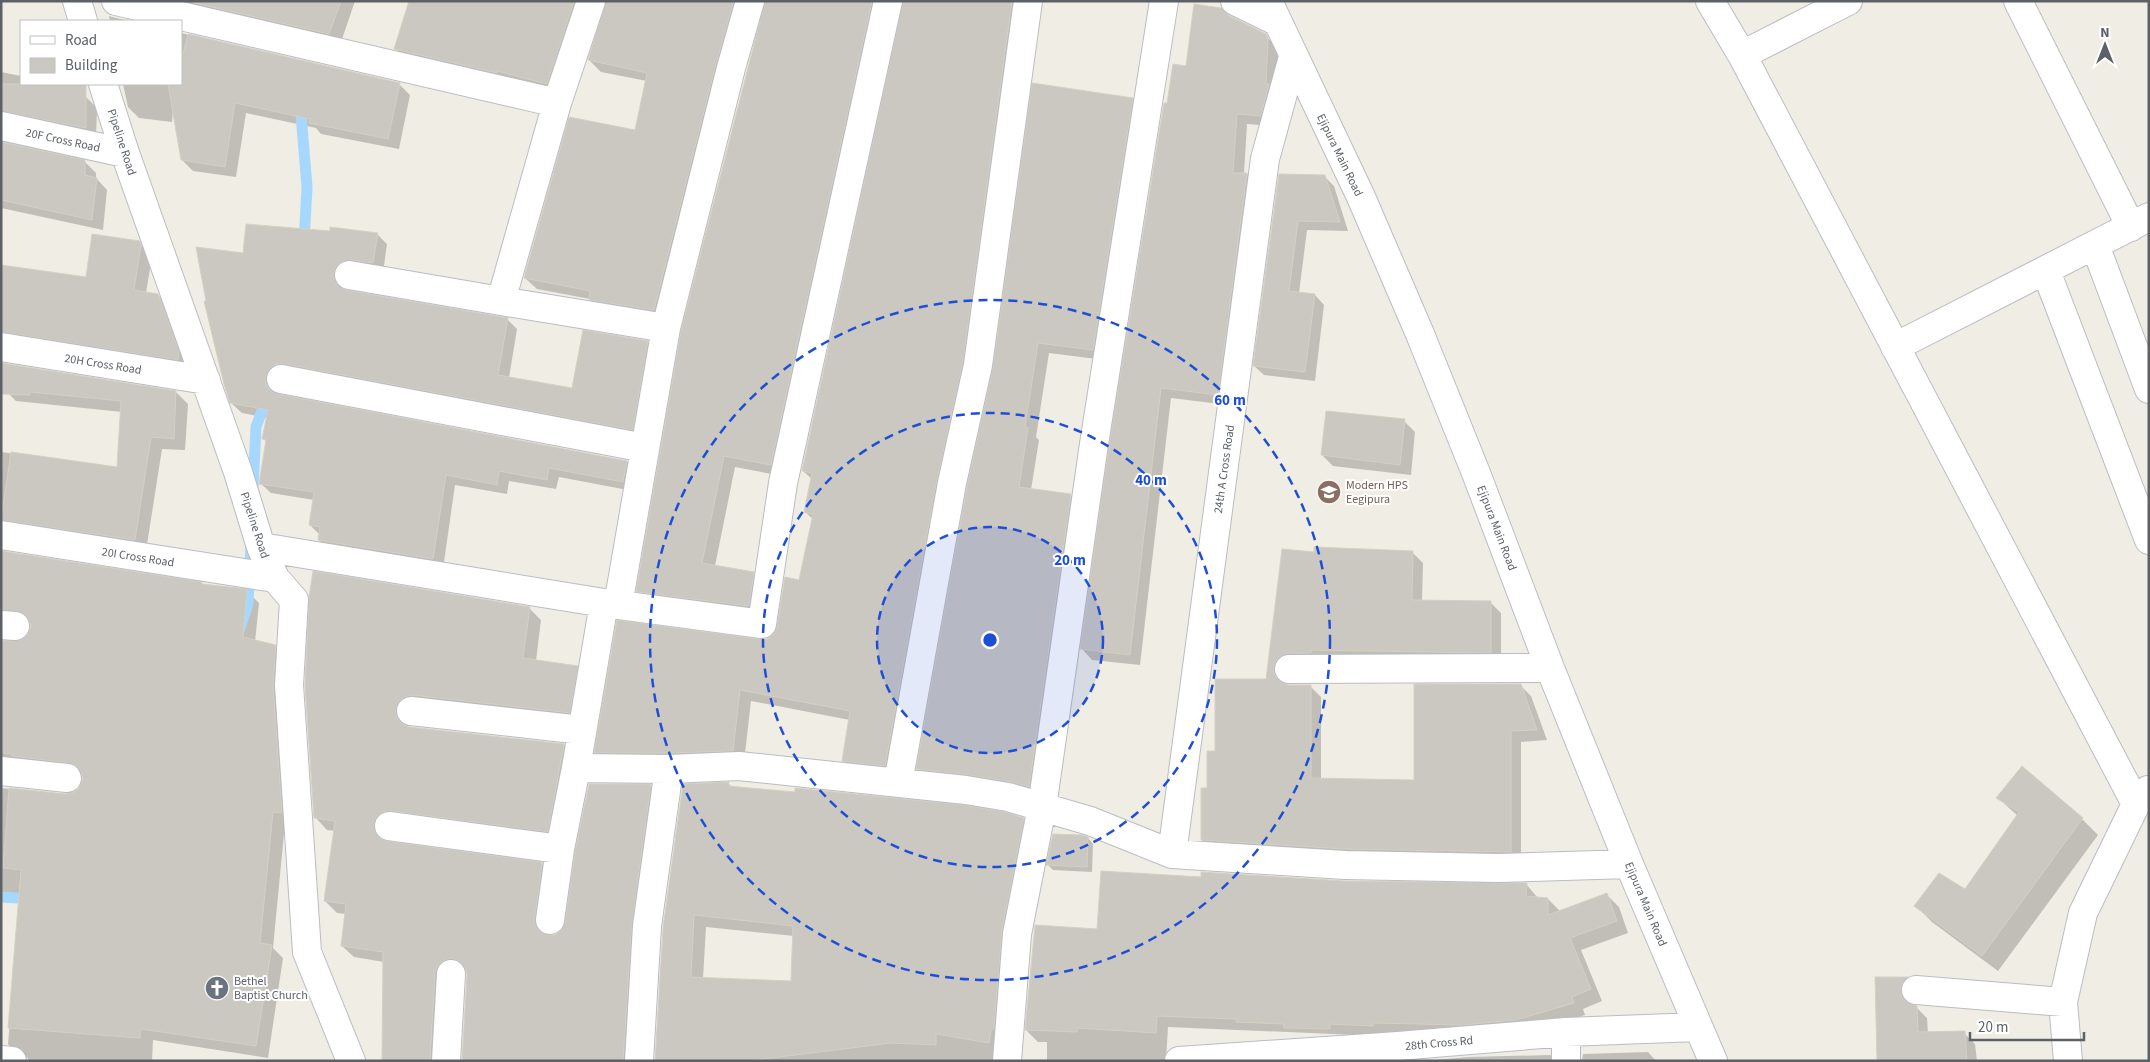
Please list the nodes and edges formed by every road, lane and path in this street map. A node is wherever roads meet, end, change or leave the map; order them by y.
1 (77, 1) edge
2 (116, 1) edge
3 (591, 1) edge
4 (750, 1) edge
5 (888, 1) edge
6 (1028, 1) edge
7 (1164, 1) edge
8 (1235, 1) edge
9 (1710, 1) edge
10 (1848, 1) edge
11 (2018, 1) edge
12 (1272, 11) edge
13 (84, 20) edge
14 (1742, 55) junction
15 (1293, 57) junction
16 (103, 85) edge
17 (557, 103) junction
18 (1, 126) edge
19 (125, 153) junction
20 (2140, 222) edge
21 (2095, 246) junction
22 (2046, 271) junction
23 (348, 275) dead end
24 (501, 301) junction
25 (666, 328) junction
26 (1895, 346) junction
27 (1, 347) edge
28 (281, 379) dead end
29 (206, 380) junction
30 (2149, 389) edge
31 (645, 448) junction
32 (1, 535) edge
33 (2149, 540) edge
34 (260, 547) junction
35 (275, 578) junction
36 (611, 604) junction
37 (1550, 668) junction
38 (1289, 669) dead end
39 (411, 711) dead end
40 (582, 730) junction
41 (576, 768) junction
42 (669, 769) junction
43 (1, 771) edge
44 (67, 778) dead end
45 (898, 783) junction
46 (2142, 796) edge
47 (1042, 807) junction
48 (389, 826) dead end
49 (560, 849) junction
50 (1172, 854) junction
51 (1629, 864) junction
52 (550, 920) dead end
53 (451, 974) dead end
54 (1916, 990) dead end
55 (2063, 1002) junction
56 (1698, 1027) junction
57 (1566, 1032) junction
58 (1398, 1054) edge
59 (1247, 1058) edge
60 (1, 1060) edge
61 (12, 1061) edge
62 (352, 1061) edge
63 (446, 1061) edge
64 (639, 1061) edge
65 (1007, 1061) edge
66 (1179, 1061) edge
67 (1566, 1061) edge
68 (1713, 1061) edge
69 (2068, 1061) edge

1 - 13 street
2 - 17 street
3 - 17 street
4 - 25 street
5 - 36 street
6 - 45 street
7 - 47 street
8 - 12 street
9 - 14 street
10 - 14 street
11 - 20 street
12 - 15 street, Ejipura Main Road
14 - 26 street
15 - 37 street, Ejipura Main Road
15 - 50 street, 24th A Cross Road
16 - 19 street, Pipeline Road
17 - 24 street
18 - 19 street, 20F Cross Road
19 - 29 street, Pipeline Road
20 - 21 street
21 - 22 street
21 - 30 street
22 - 26 street
22 - 33 street
23 - 24 street
24 - 25 street
25 - 31 street
26 - 46 street
27 - 29 street, 20H Cross Road
28 - 31 street
29 - 34 street, Pipeline Road
31 - 36 street
32 - 35 street, 20I Cross Road
34 - 35 street, Pipeline Road
34 - 36 street
35 - 62 street, Pipeline Road
36 - 40 street
37 - 38 street
37 - 51 street, Ejipura Main Road
39 - 40 street
40 - 41 street
41 - 42 street
41 - 49 street
42 - 45 street
42 - 64 street
43 - 44 street
45 - 47 street
46 - 55 street
47 - 50 street
47 - 65 street
48 - 49 street
49 - 52 street
50 - 51 street
51 - 56 street, Ejipura Main Road
53 - 63 street
54 - 55 street
55 - 69 street
56 - 57 street, 28th Cross Rd
56 - 68 street, Ejipura Main Road
57 - 58 street, 28th Cross Rd
57 - 67 street
58 - 59 street, 28th Cross Rd
59 - 66 street, 28th Cross Rd
60 - 61 street

